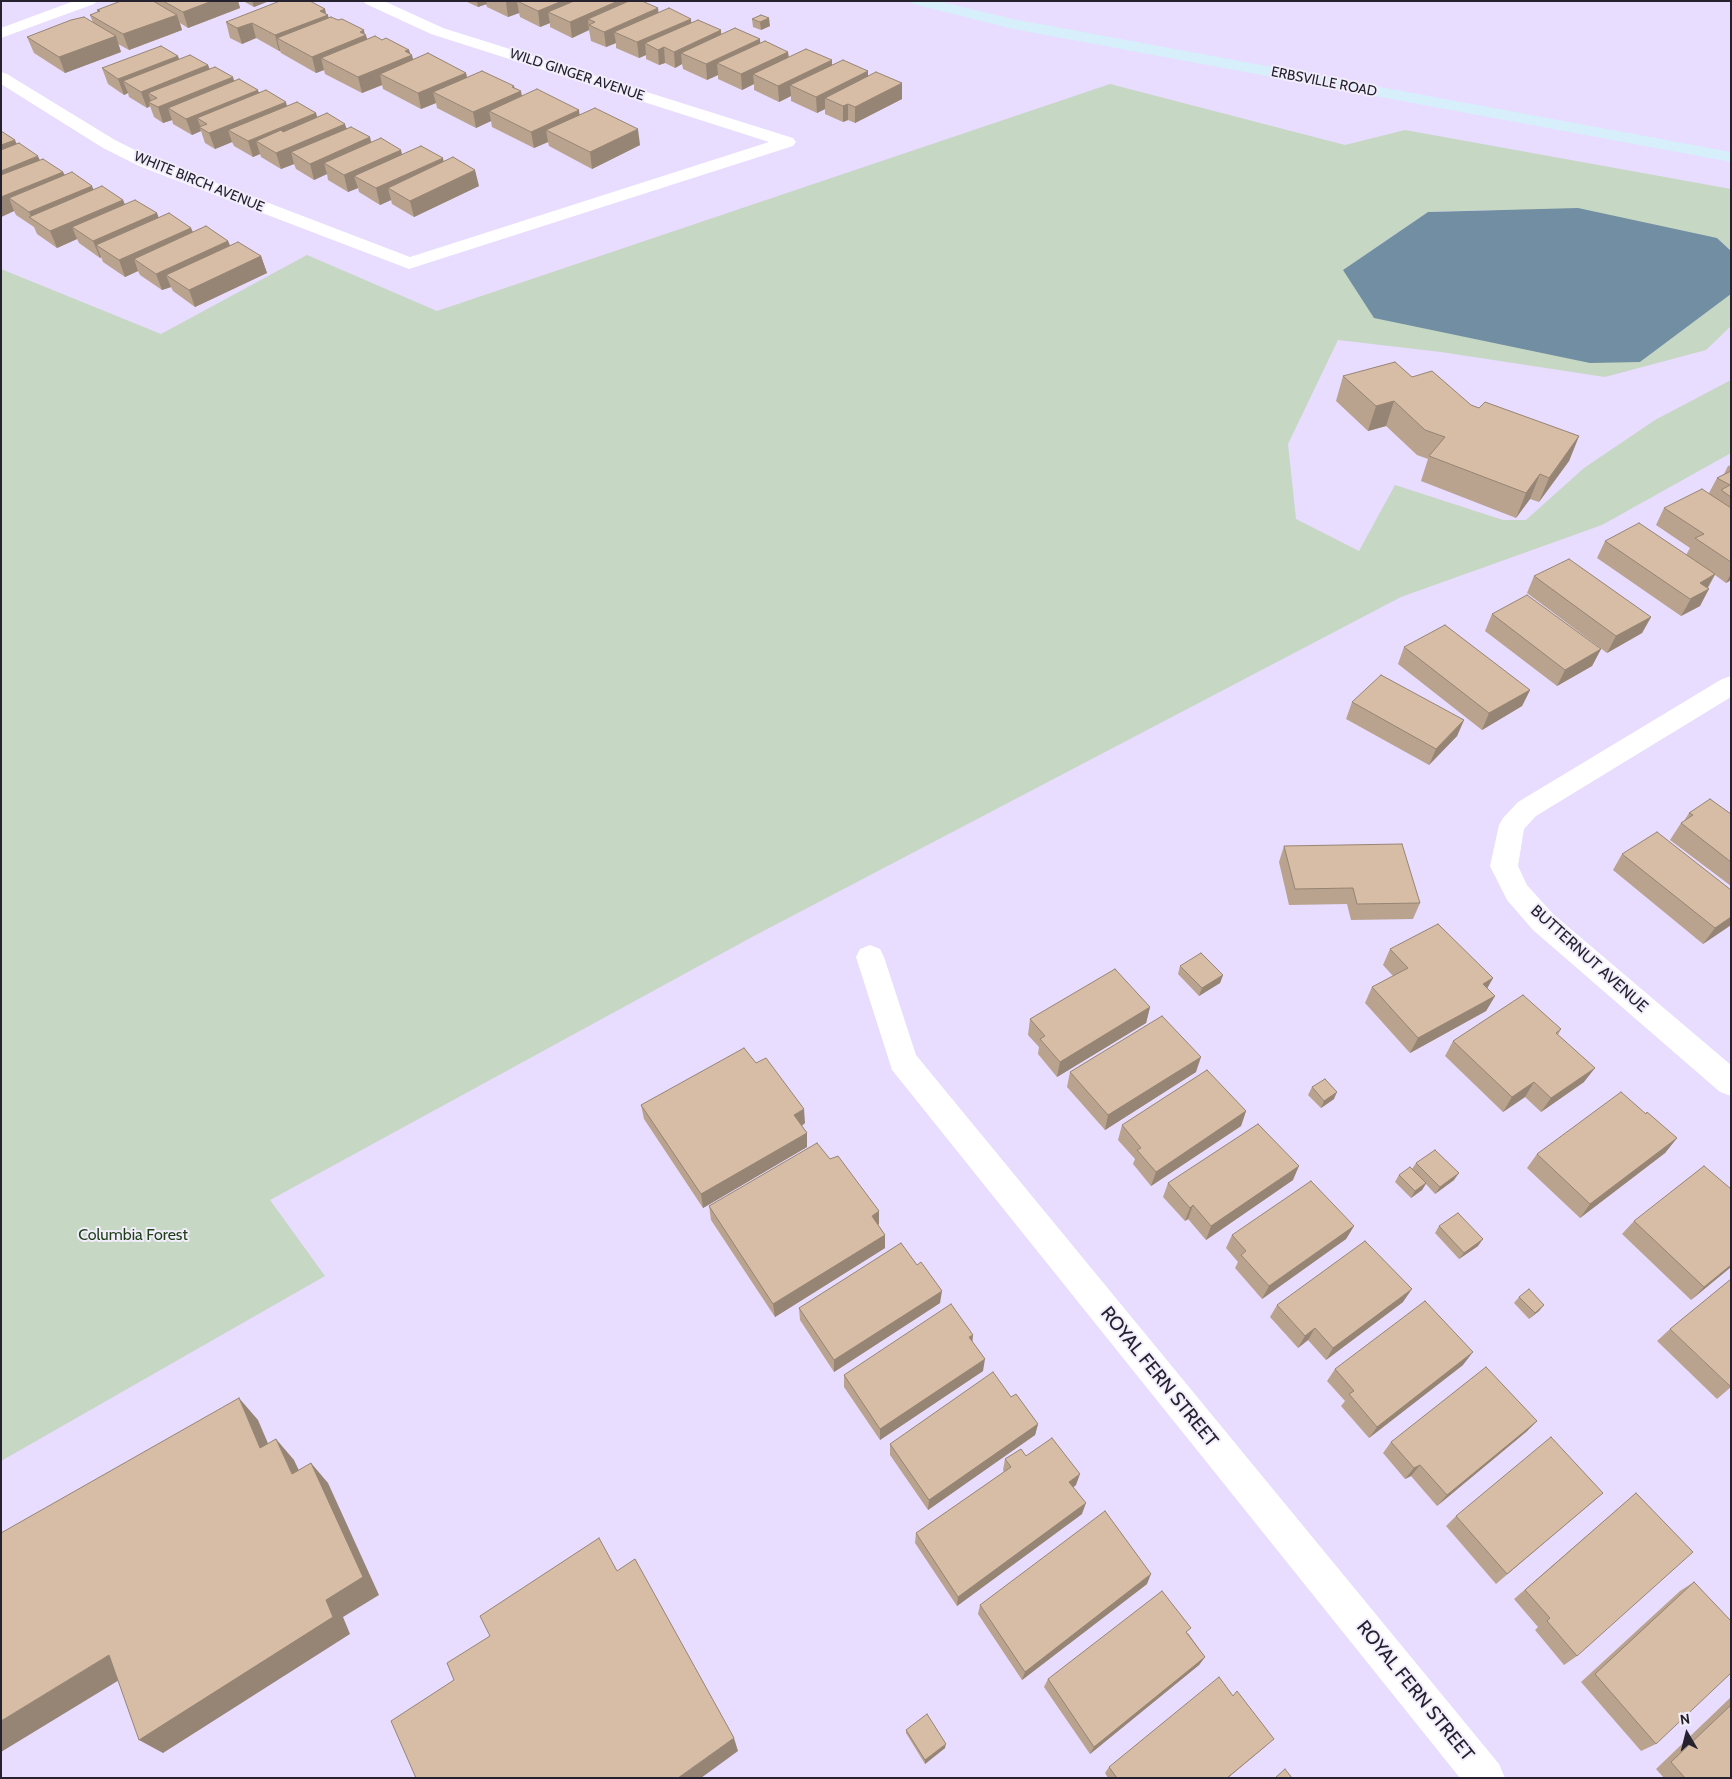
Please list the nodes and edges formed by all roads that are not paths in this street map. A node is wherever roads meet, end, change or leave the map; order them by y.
1 (89, 1) edge
2 (371, 1) edge
3 (918, 1) edge
4 (1, 33) edge
5 (1, 77) edge
6 (1731, 157) edge
7 (409, 263) joint
8 (1731, 685) edge
9 (870, 957) dead end
10 (1731, 1083) edge
11 (1485, 1778) edge

1 - 4 street
2 - 7 street, WILD GINGER AVENUE
3 - 6 main road, ERBSVILLE ROAD
5 - 7 street, WHITE BIRCH AVENUE
8 - 10 street, BUTTERNUT AVENUE
9 - 11 street, ROYAL FERN STREET

